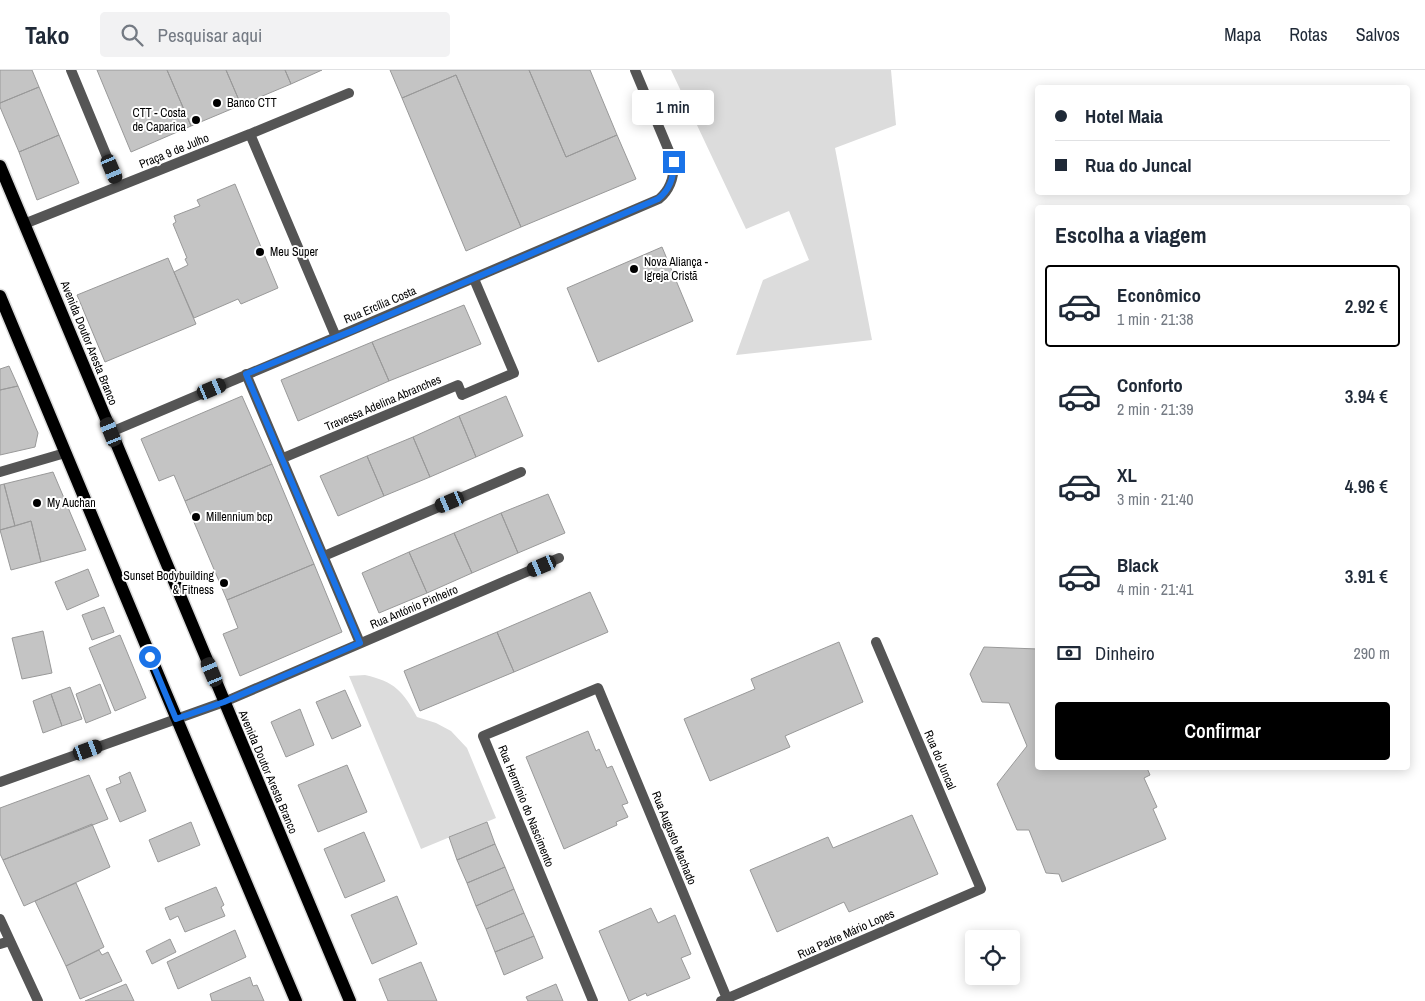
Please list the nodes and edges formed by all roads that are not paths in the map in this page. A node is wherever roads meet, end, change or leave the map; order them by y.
1 (71, 70) edge
2 (636, 70) edge
3 (349, 92) dead end
4 (250, 134) junction
5 (0, 166) edge
6 (119, 186) junction
7 (24, 224) junction
8 (474, 279) junction
9 (0, 296) edge
10 (336, 337) junction
11 (246, 374) junction
12 (111, 432) junction
13 (65, 453) junction
14 (283, 458) junction
15 (0, 472) edge
16 (521, 472) dead end
17 (324, 556) junction
18 (559, 558) dead end
19 (876, 642) dead end
20 (360, 643) junction
21 (598, 688) joint
22 (224, 702) junction
23 (176, 719) junction
24 (0, 782) edge
25 (981, 888) joint
26 (0, 919) edge
27 (5, 942) edge
28 (725, 1000) edge
29 (38, 1001) edge
30 (296, 1001) edge
31 (350, 1001) edge
32 (593, 1001) edge

1 - 6 street
2 - 8 street, Rua Ercília Costa
3 - 4 street, Praça 9 de Julho
4 - 6 street, Praça 9 de Julho
4 - 10 street
5 - 7 main road, Avenida Doutor Aresta Branco
6 - 7 street, Praça 9 de Julho
7 - 12 main road, Avenida Doutor Aresta Branco
8 - 10 street, Rua Ercília Costa
8 - 14 street, Travessa Adelina Abranches
9 - 13 main road
10 - 11 street, Rua Ercília Costa
11 - 12 street, Rua Ercília Costa
11 - 14 street
12 - 22 main road, Avenida Doutor Aresta Branco
13 - 15 street
13 - 23 main road
14 - 17 street
16 - 17 street
17 - 20 street
18 - 20 street, Rua António Pinheiro
19 - 25 street, Rua do Juncal
20 - 22 street, Rua António Pinheiro
21 - 28 street, Rua Augusto Machado
21 - 32 street, Rua Hermínio do Nascimento
22 - 23 street, Rua António Pinheiro
22 - 31 main road, Avenida Doutor Aresta Branco
23 - 24 street, Rua António Pinheiro
23 - 30 main road
25 - 28 street, Rua Padre Mário Lopes
26 - 27 street
27 - 29 street

